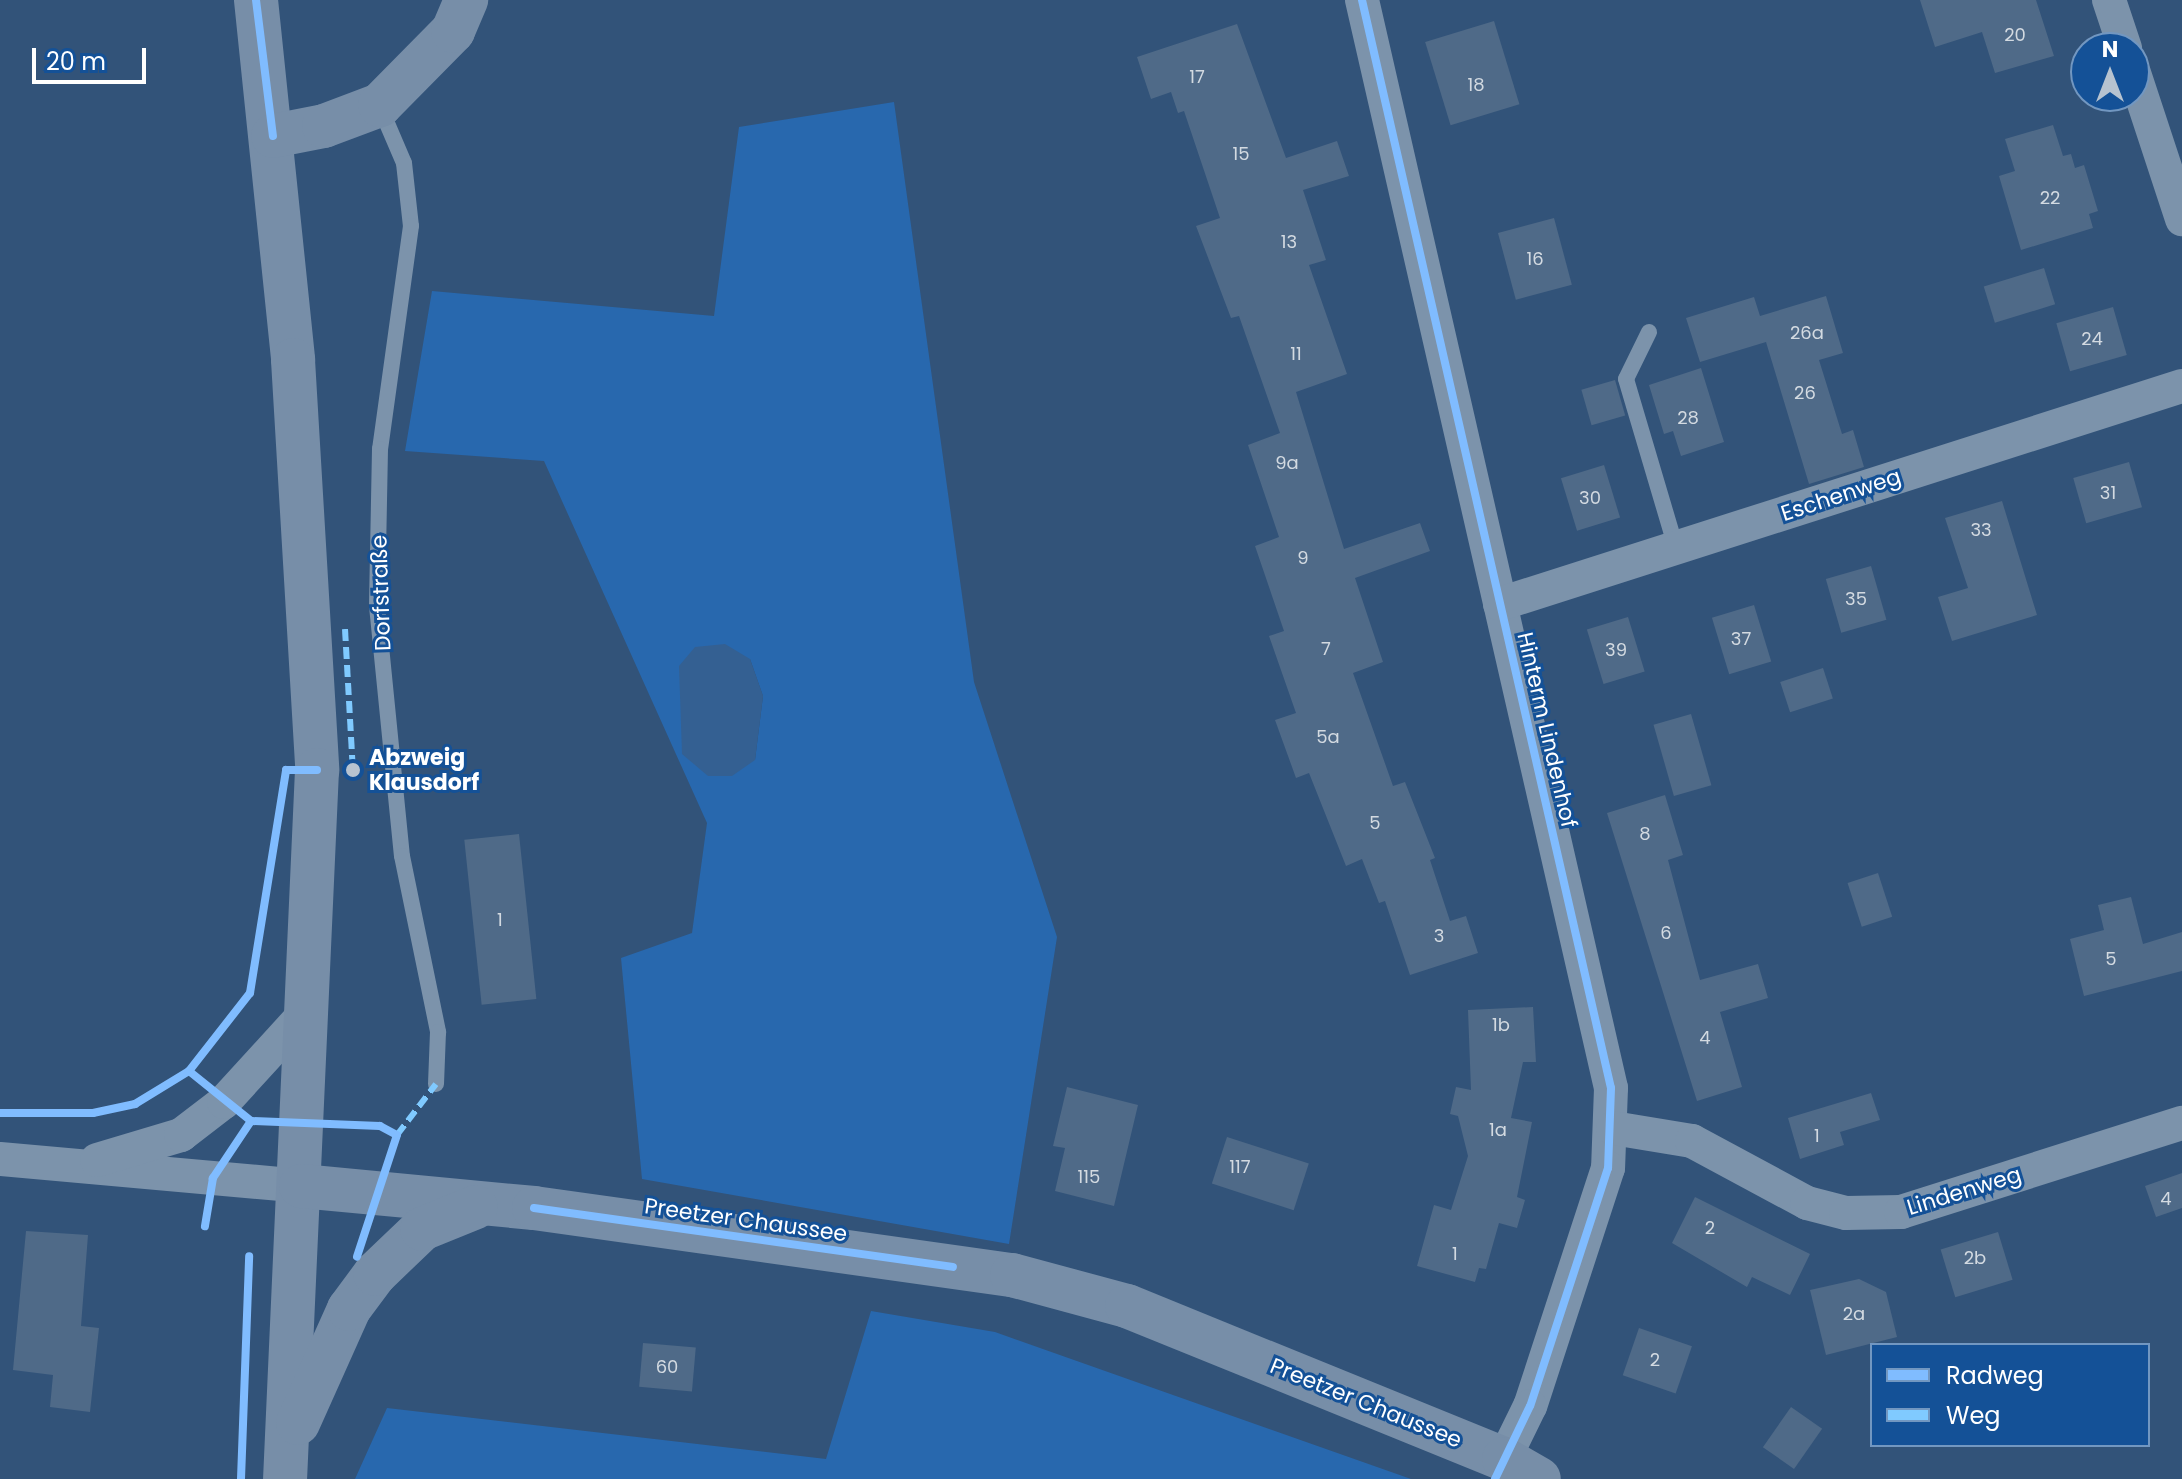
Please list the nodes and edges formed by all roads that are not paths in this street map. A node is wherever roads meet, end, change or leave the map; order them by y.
1 (256, 0) edge
2 (466, 0) edge
3 (1362, 0) edge
4 (2109, 0) edge
5 (2120, 32) edge
6 (380, 105) junction
7 (2147, 112) edge
8 (273, 136) junction
9 (2182, 219) edge
10 (1649, 332) dead end
11 (2182, 386) edge
12 (1676, 548) junction
13 (1500, 604) junction
14 (308, 1010) junction
15 (436, 1084) dead end
16 (2182, 1123) edge
17 (1613, 1128) junction
18 (0, 1159) edge
19 (77, 1165) junction
20 (301, 1186) junction
21 (484, 1204) junction
22 (287, 1461) edge
23 (1522, 1469) edge

1 - 8 street
2 - 6 street
3 - 13 street, Hinterm Lindenhof
4 - 5 street
6 - 8 street
6 - 15 lane, Dorfstraße
7 - 9 street
8 - 14 street
10 - 12 lane
11 - 12 street, Eschenweg
12 - 13 street, Eschenweg
13 - 17 street, Hinterm Lindenhof
14 - 19 street, Preetzer Chaussee
14 - 20 street
16 - 17 street, Lindenweg
17 - 23 street, Hinterm Lindenhof
18 - 19 street, Preetzer Chaussee
19 - 20 street, Preetzer Chaussee
20 - 21 street, Preetzer Chaussee
20 - 22 street
21 - 22 street, Preetzer Chaussee
21 - 23 street, Preetzer Chaussee

